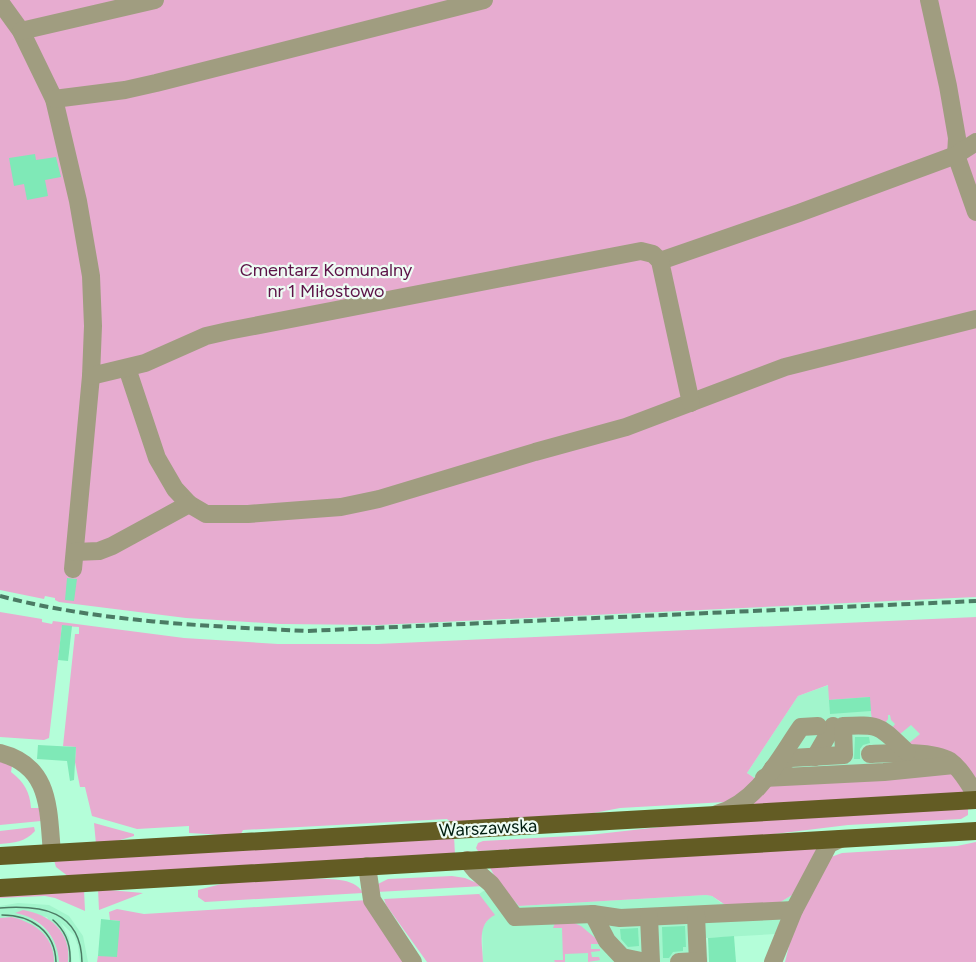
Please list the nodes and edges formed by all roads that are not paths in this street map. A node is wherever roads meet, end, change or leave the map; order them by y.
1 (155, 0) edge
2 (484, 0) edge
3 (929, 0) edge
4 (0, 2) edge
5 (21, 31) junction
6 (54, 99) junction
7 (976, 142) edge
8 (956, 155) junction
9 (976, 212) edge
10 (660, 261) junction
11 (976, 319) edge
12 (127, 368) junction
13 (92, 376) junction
14 (691, 403) junction
15 (189, 504) junction
16 (831, 726) junction
17 (907, 752) junction
18 (0, 753) edge
19 (870, 754) dead end
20 (807, 757) junction
21 (954, 765) junction
22 (769, 773) junction
23 (976, 795) edge
24 (976, 800) edge
25 (713, 815) junction
26 (481, 829) junction
27 (976, 831) edge
28 (840, 839) junction
29 (52, 853) junction
30 (0, 856) edge
31 (467, 861) junction
32 (368, 866) junction
33 (0, 888) edge
34 (794, 910) junction
35 (593, 914) junction
36 (696, 915) junction
37 (649, 917) junction
38 (413, 962) edge
39 (646, 962) edge
40 (651, 962) edge
41 (679, 962) edge
42 (698, 962) edge
43 (773, 962) edge

1 - 5 street
2 - 6 street
3 - 8 street
4 - 5 street
5 - 6 street
6 - 13 street
7 - 8 street
8 - 9 street
8 - 10 street
10 - 12 street
10 - 14 street
11 - 14 street
12 - 13 street
12 - 15 street
13 - 15 street
14 - 15 street
16 - 17 street
16 - 20 street
16 - 20 street
16 - 22 street
17 - 19 street
17 - 21 street
18 - 29 street
20 - 22 street
21 - 22 street
21 - 23 street
22 - 25 street
24 - 25 main road, Warszawska
25 - 26 main road, Warszawska
26 - 29 main road, Warszawska
26 - 31 main road
27 - 28 main road, Warszawska
28 - 31 main road, Warszawska
28 - 34 street
29 - 30 main road, Warszawska
31 - 32 main road, Warszawska
31 - 35 street
32 - 33 main road, Warszawska
32 - 38 street
34 - 36 street
34 - 43 street
35 - 37 street
35 - 39 street
36 - 37 street
36 - 42 street
37 - 40 street
41 - 42 street

